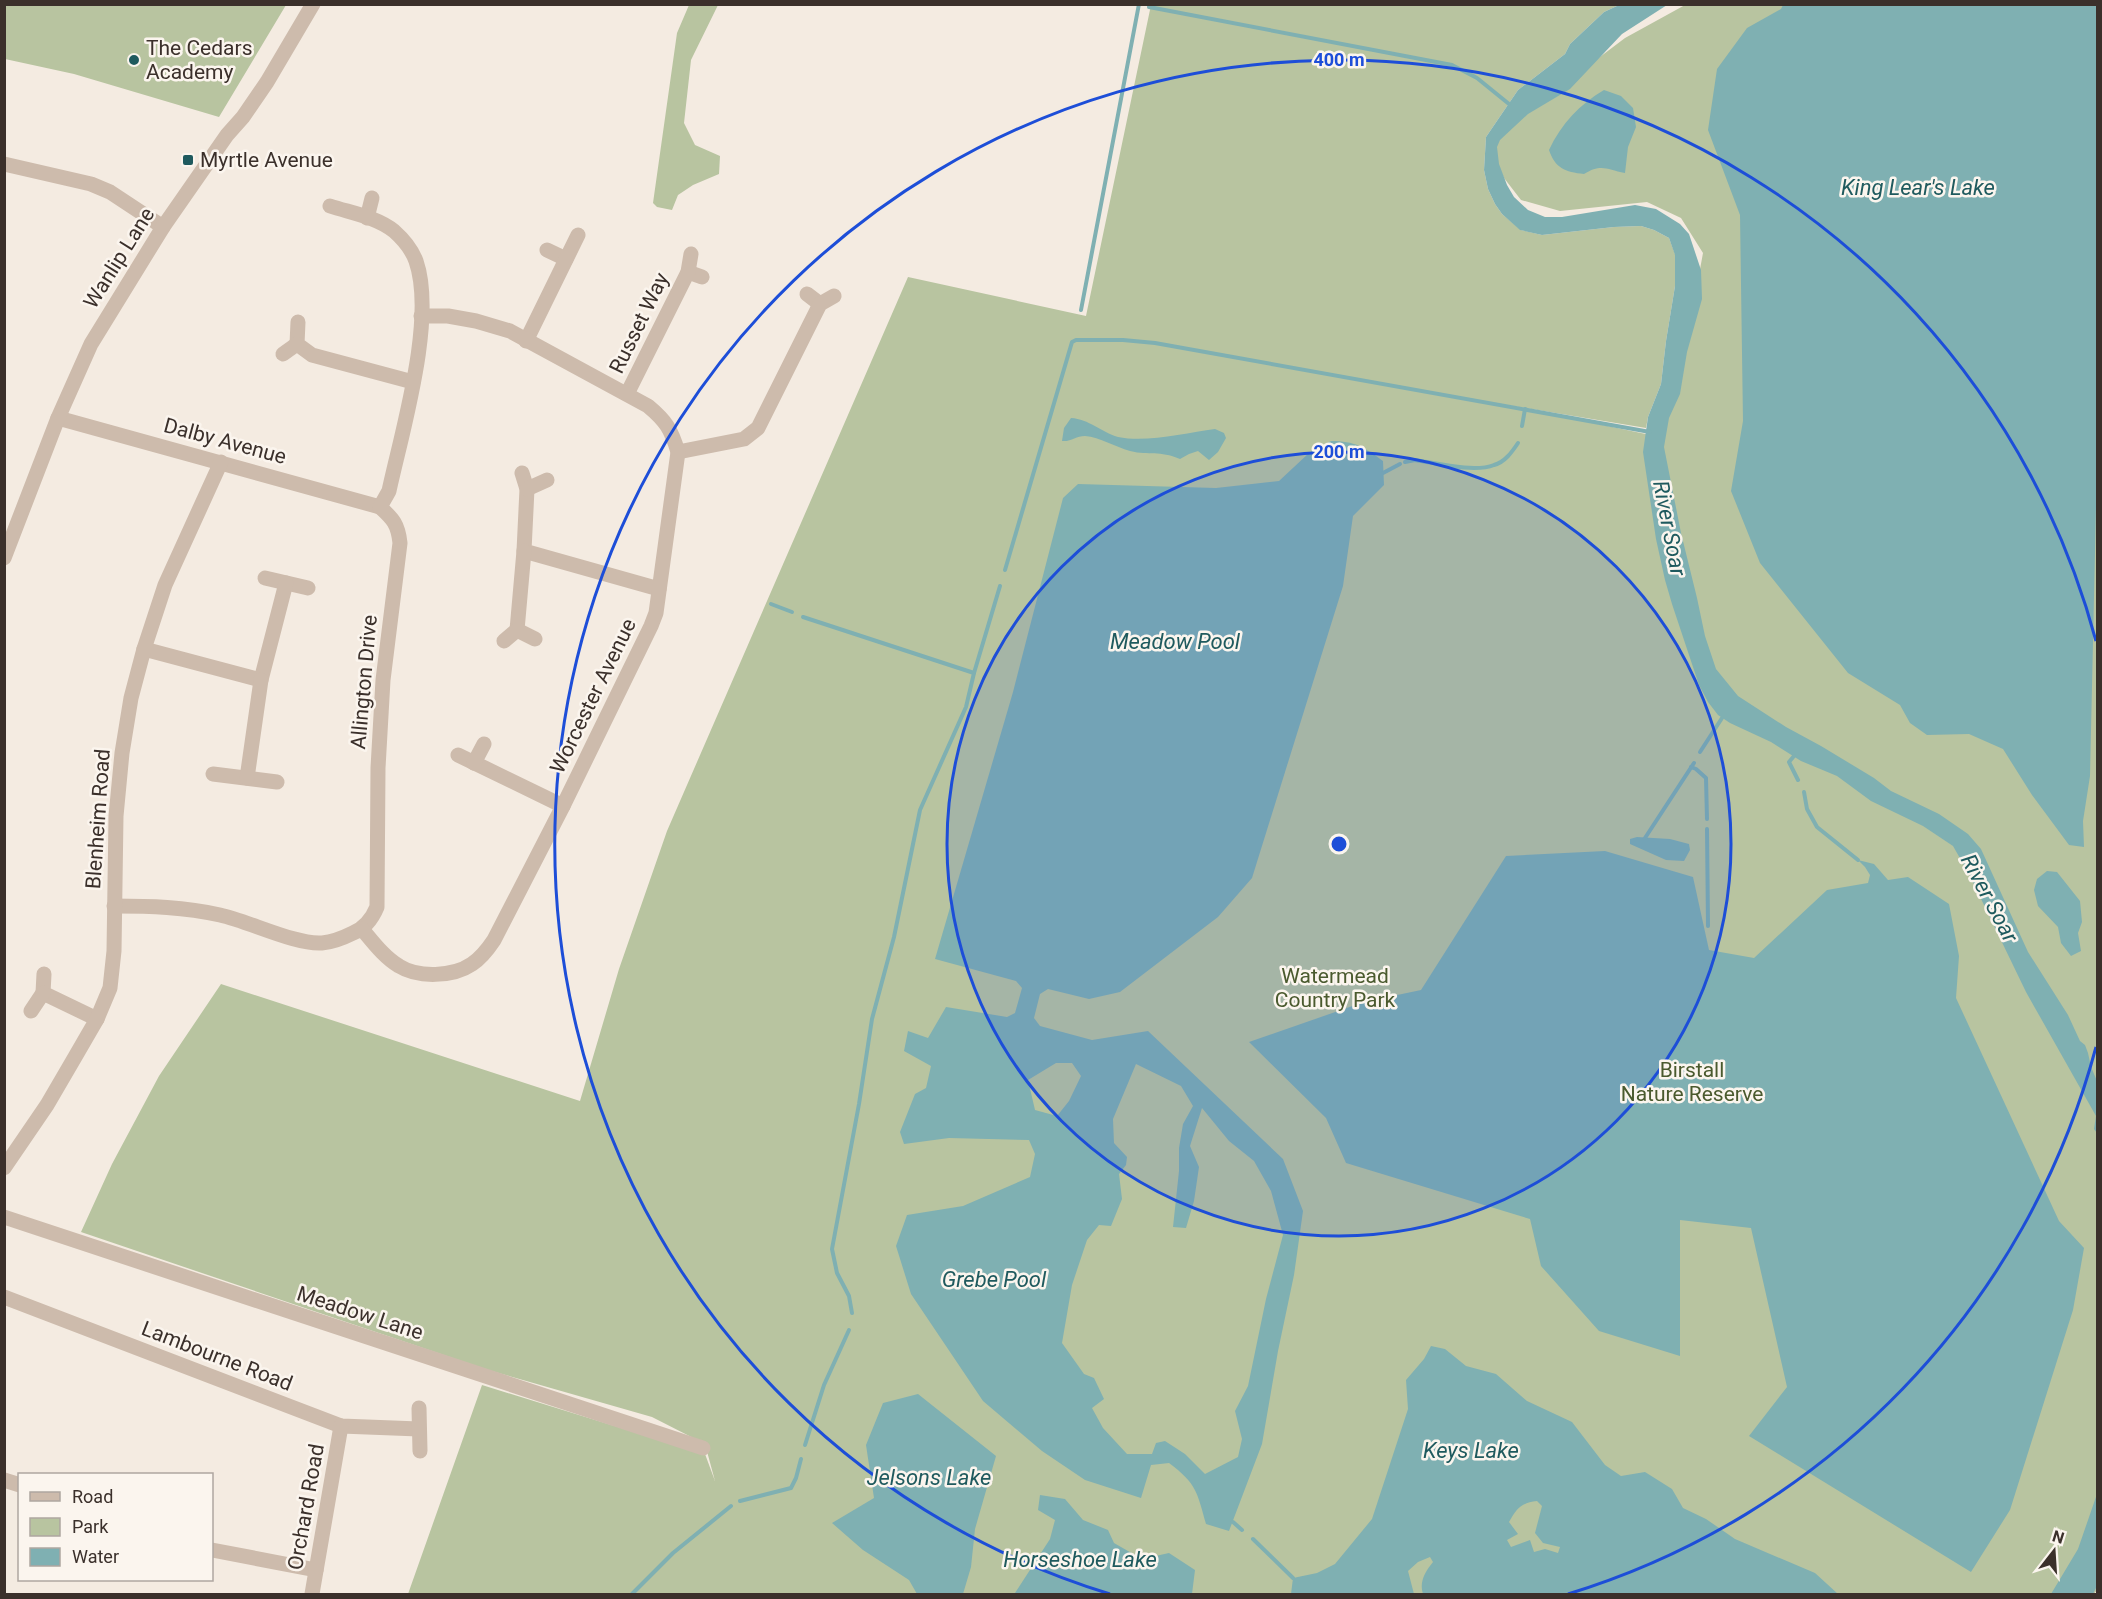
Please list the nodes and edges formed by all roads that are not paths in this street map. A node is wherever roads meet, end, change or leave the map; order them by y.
1 (313, 4) edge
2 (4, 164) edge
3 (372, 198) dead end
4 (330, 206) dead end
5 (367, 218) junction
6 (162, 227) junction
7 (578, 235) dead end
8 (547, 250) dead end
9 (691, 254) dead end
10 (566, 259) junction
11 (807, 294) dead end
12 (834, 296) dead end
13 (820, 304) junction
14 (422, 316) junction
15 (298, 321) dead end
16 (526, 340) junction
17 (297, 344) junction
18 (283, 354) dead end
19 (413, 382) junction
20 (627, 394) junction
21 (58, 418) junction
22 (678, 452) junction
23 (221, 462) junction
24 (522, 473) dead end
25 (547, 480) dead end
26 (527, 489) junction
27 (380, 507) junction
28 (524, 551) junction
29 (4, 558) edge
30 (265, 578) dead end
31 (286, 583) junction
32 (308, 588) dead end
33 (659, 589) junction
34 (517, 630) junction
35 (535, 639) dead end
36 (504, 641) dead end
37 (144, 649) junction
38 (261, 680) junction
39 (484, 744) dead end
40 (459, 755) dead end
41 (474, 763) junction
42 (213, 774) dead end
43 (247, 778) junction
44 (277, 782) dead end
45 (563, 806) junction
46 (114, 906) junction
47 (362, 929) junction
48 (44, 974) dead end
49 (43, 993) junction
50 (31, 1011) dead end
51 (97, 1019) junction
52 (4, 1168) edge
53 (4, 1217) edge
54 (4, 1297) edge
55 (419, 1408) dead end
56 (341, 1426) junction
57 (419, 1429) junction
58 (703, 1448) dead end
59 (420, 1452) dead end
60 (213, 1550) edge
61 (316, 1570) junction
62 (312, 1594) edge

1 - 6 street, Wanlip Lane
2 - 6 street
3 - 5 street
4 - 5 street
5 - 14 street
6 - 21 street, Wanlip Lane
7 - 10 street
8 - 10 street
9 - 20 street, Russet Way
10 - 16 street
11 - 13 street
12 - 13 street
13 - 22 street
14 - 16 street, Worcester Avenue
14 - 19 street
15 - 17 street
16 - 20 street, Worcester Avenue
17 - 18 street
17 - 19 street
19 - 27 street
20 - 22 street, Worcester Avenue
21 - 23 street, Dalby Avenue
21 - 29 street, Wanlip Lane
22 - 33 street, Worcester Avenue
23 - 27 street, Dalby Avenue
23 - 37 street, Blenheim Road
24 - 26 street
25 - 26 street
26 - 28 street
27 - 47 street, Allington Drive
28 - 33 street
28 - 34 street
30 - 31 street
31 - 32 street
31 - 38 street
33 - 45 street, Worcester Avenue
34 - 35 street
34 - 36 street
37 - 38 street
37 - 46 street, Blenheim Road
38 - 43 street
39 - 41 street
40 - 41 street
41 - 45 street
42 - 43 street
43 - 44 street
45 - 47 street, Worcester Avenue
46 - 47 street
46 - 51 street, Blenheim Road
48 - 49 street
49 - 50 street
49 - 51 street
51 - 52 street, Blenheim Road
53 - 58 street, Meadow Lane
54 - 56 street, Lambourne Road
55 - 57 street
56 - 57 street, Lambourne Road
56 - 61 street, Orchard Road
57 - 59 street
60 - 61 street
61 - 62 street, Orchard Road

